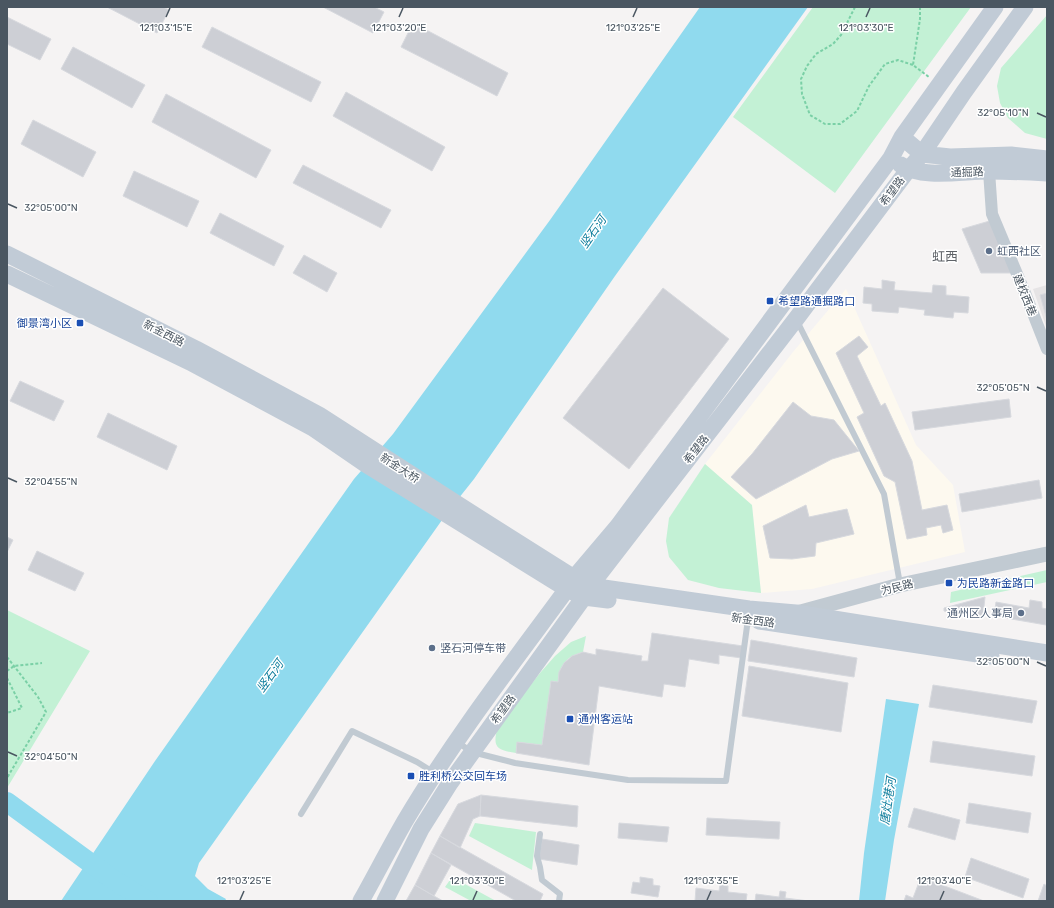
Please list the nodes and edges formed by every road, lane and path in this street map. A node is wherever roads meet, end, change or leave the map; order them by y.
1 (855, 7) edge
2 (920, 7) edge
3 (995, 7) edge
4 (1025, 7) edge
5 (913, 65) junction
6 (939, 85) junction
7 (902, 138) junction
8 (922, 154) junction
9 (891, 158) junction
10 (1047, 159) edge
11 (908, 170) junction
12 (988, 171) junction
13 (1047, 173) edge
14 (7, 254) edge
15 (7, 274) edge
16 (796, 320) junction
17 (1047, 349) edge
18 (316, 421) junction
19 (478, 526) joint
20 (1047, 554) edge
21 (571, 584) junction
22 (900, 586) junction
23 (587, 592) junction
24 (796, 613) junction
25 (748, 614) junction
26 (1047, 654) edge
27 (7, 657) edge
28 (42, 663) dead end
29 (1047, 665) edge
30 (14, 666) junction
31 (7, 671) edge
32 (7, 678) edge
33 (7, 713) edge
34 (456, 742) junction
35 (472, 752) junction
36 (8, 777) edge
37 (442, 778) junction
38 (301, 814) dead end
39 (540, 834) dead end
40 (361, 901) edge
41 (385, 901) edge
42 (559, 901) edge

1 - 5 path
2 - 5 path
3 - 6 main road, 希望路
4 - 8 main road, 希望路
5 - 6 path
6 - 7 main road, 希望路
7 - 8 main road
7 - 9 main road, 希望路
8 - 10 main road, 通掘路
8 - 11 main road, 希望路
9 - 11 main road, 通掘路
9 - 21 main road, 希望路
11 - 12 main road, 通掘路
11 - 16 main road, 希望路
12 - 13 main road, 通掘路
12 - 17 street, 建校西巷
14 - 18 main road, 新金西路
15 - 18 main road, 新金西路
16 - 22 lane
16 - 23 main road, 希望路
18 - 19 main road, 新金大桥
19 - 21 main road, 新金西路
20 - 22 street, 为民路
21 - 23 main road, 新金西路
21 - 34 main road, 希望路
22 - 24 street, 为民路
23 - 25 main road, 新金西路
23 - 35 main road, 希望路
24 - 25 main road, 新金西路
24 - 26 main road, 新金西路
25 - 29 main road, 新金西路
25 - 35 lane
27 - 30 path
28 - 30 path
30 - 31 path
30 - 36 path
32 - 33 path
34 - 35 lane
34 - 37 main road, 希望路
35 - 37 main road, 希望路
37 - 38 lane
37 - 40 main road, 希望路
37 - 41 main road, 希望路
39 - 42 lane

